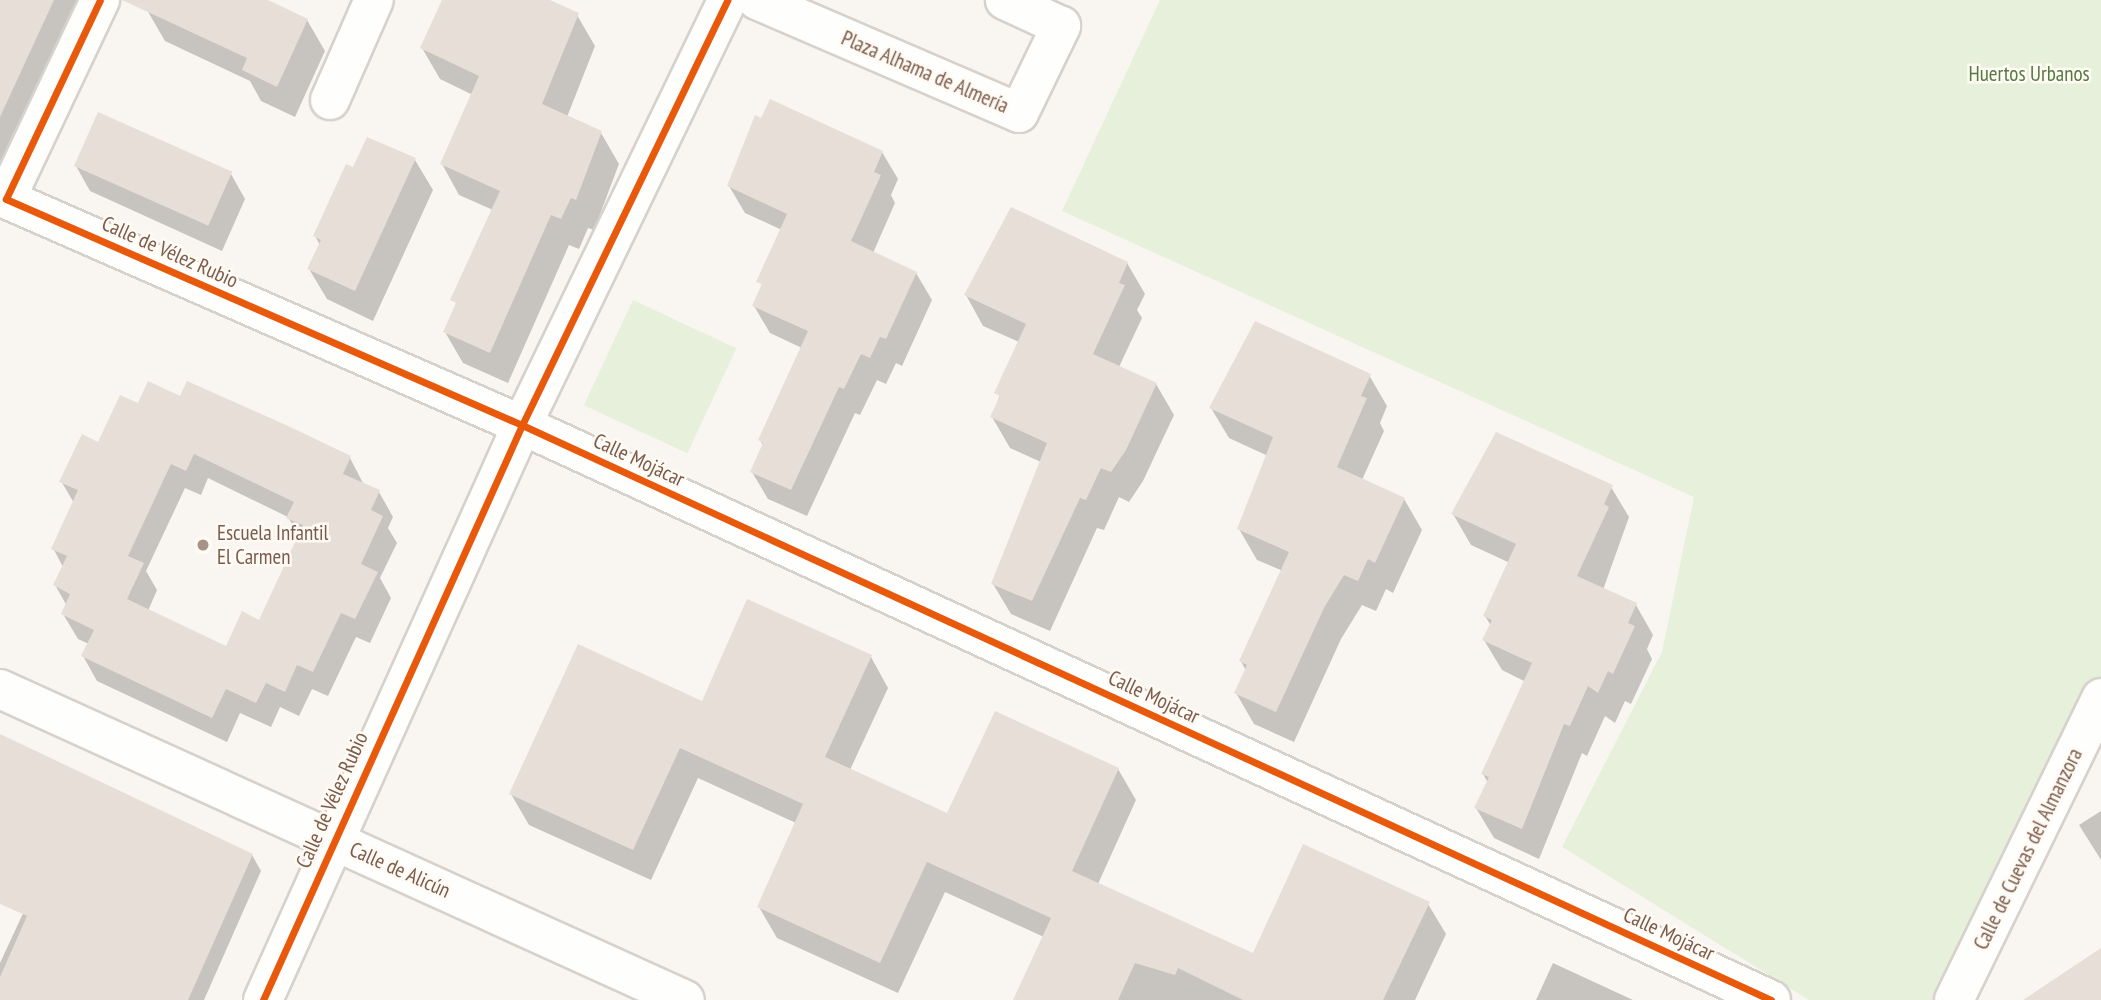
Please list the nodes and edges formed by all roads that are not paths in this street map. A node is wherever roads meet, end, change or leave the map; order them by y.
1 (100, 0) edge
2 (374, 0) edge
3 (727, 0) edge
4 (1005, 0) edge
5 (763, 1) edge
6 (1067, 13) edge
7 (330, 100) dead end
8 (522, 425) junction
9 (0, 689) edge
10 (2101, 698) edge
11 (333, 839) junction
12 (263, 1000) edge
13 (685, 1000) edge
14 (1772, 1000) edge
15 (1954, 1000) edge

1 - 8 street, Calle de Vélez Rubio
2 - 7 street
3 - 8 street, Calle de Vélez Rubio
4 - 6 street, Plaza Alhama de Almería
5 - 6 street, Plaza Alhama de Almería
8 - 11 street, Calle de Vélez Rubio
8 - 14 street, Calle Mojácar
9 - 11 street, Calle de Alicún
10 - 15 street, Calle de Cuevas del Almanzora
11 - 12 street, Calle de Vélez Rubio
11 - 13 street, Calle de Alicún

